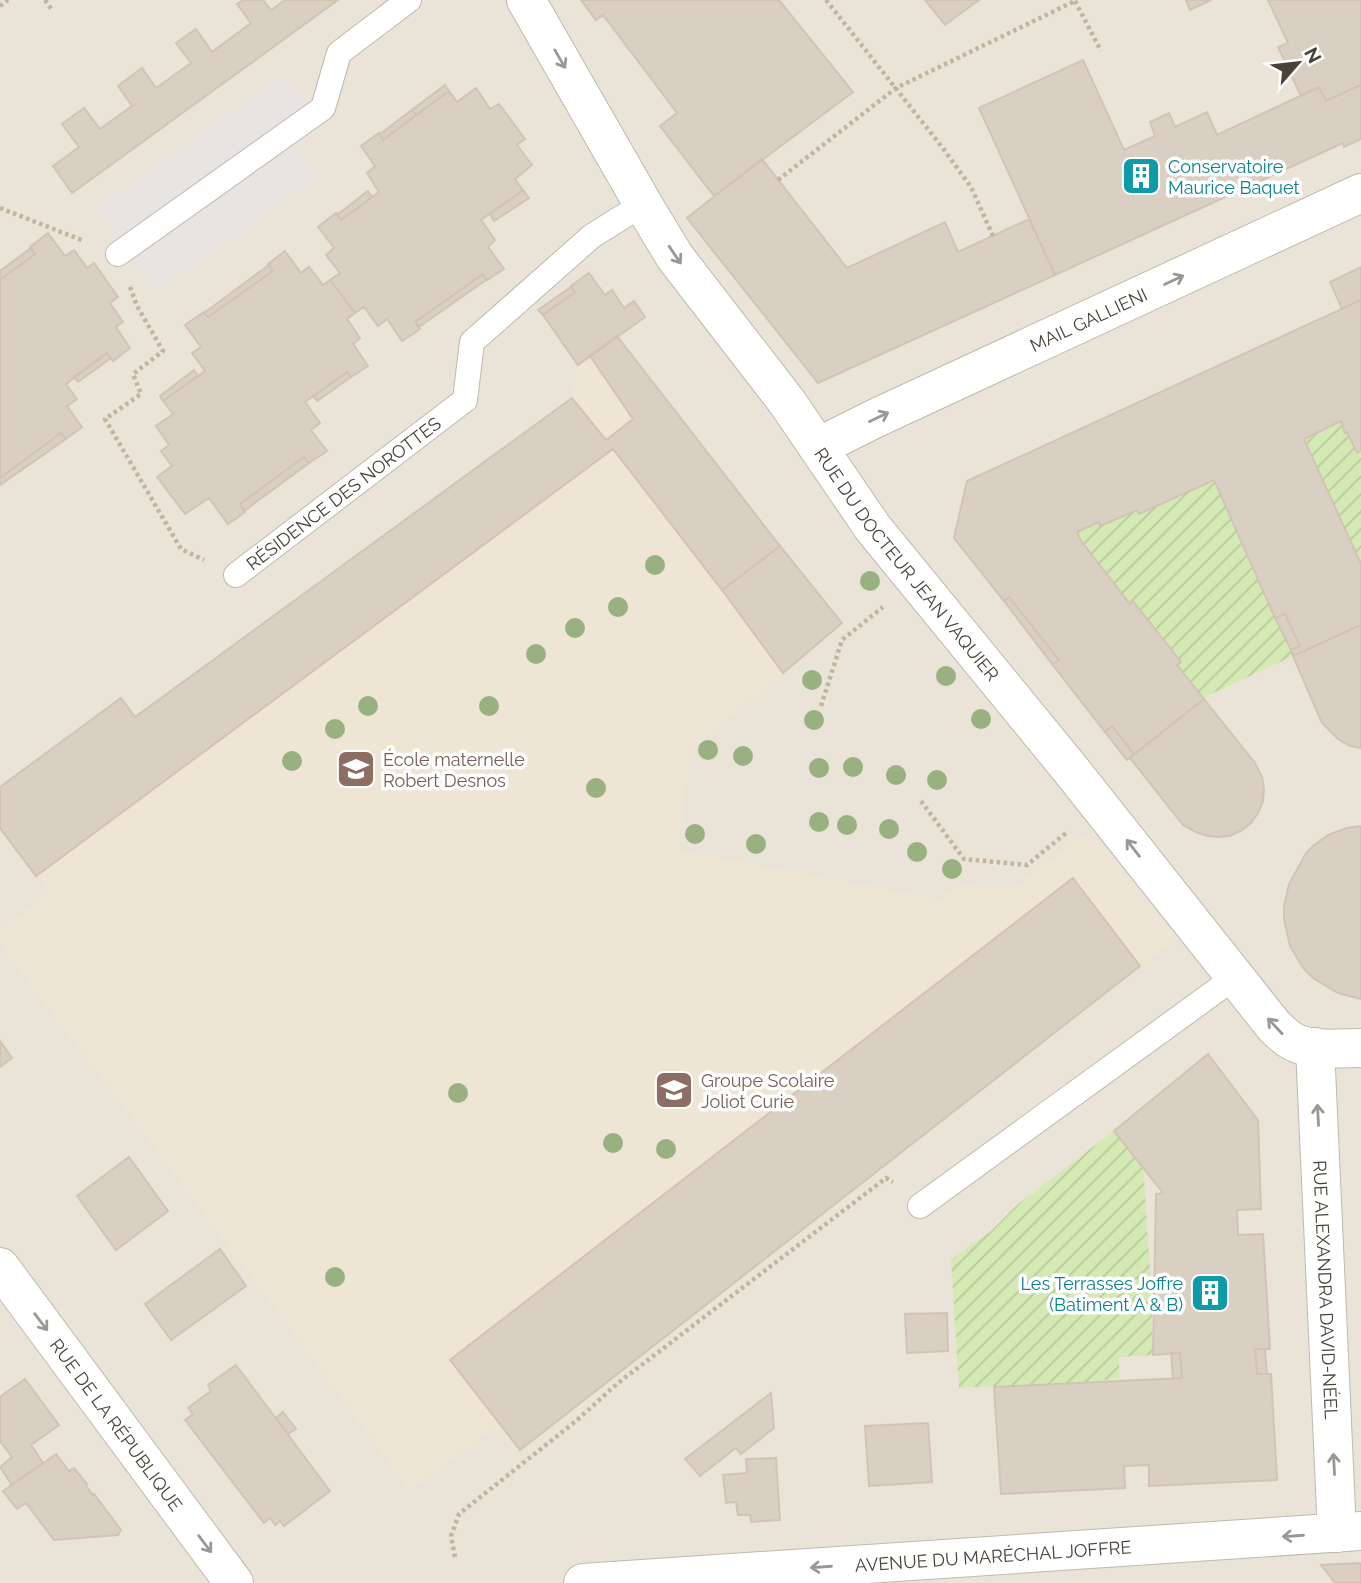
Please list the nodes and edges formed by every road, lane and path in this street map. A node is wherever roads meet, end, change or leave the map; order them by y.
1 (8, 0) edge
2 (45, 0) edge
3 (409, 0) edge
4 (526, 0) edge
5 (826, 0) edge
6 (1075, 0) edge
7 (0, 6) edge
8 (52, 10) dead end
9 (1101, 51) dead end
10 (896, 88) junction
11 (778, 180) dead end
12 (1361, 193) edge
13 (643, 204) junction
14 (0, 208) edge
15 (993, 236) dead end
16 (118, 254) junction
17 (818, 447) junction
18 (236, 575) joint
19 (893, 600) dead end
20 (821, 706) dead end
21 (921, 801) dead end
22 (1076, 825) dead end
23 (1235, 977) junction
24 (1315, 1047) junction
25 (1361, 1048) edge
26 (920, 1206) joint
27 (0, 1267) edge
28 (1349, 1532) edge
29 (455, 1557) dead end
30 (234, 1583) edge
31 (583, 1583) edge

1 - 7 path
2 - 8 path
3 - 16 lane
4 -> 13 street, RUE DU DOCTEUR JEAN VAQUIER
5 - 10 path
6 - 9 path
6 - 10 path
10 - 11 path
10 - 15 path
17 -> 12 street, MAIL GALLIENI
13 -> 17 street, RUE DU DOCTEUR JEAN VAQUIER
13 - 18 lane, RÉSIDENCE DES NOROTTES
14 - 16 path
16 - 18 path, RÉSIDENCE DES NOROTTES
23 -> 17 street, RUE DU DOCTEUR JEAN VAQUIER
19 - 20 path
21 - 22 path
24 -> 23 street, RUE DU DOCTEUR JEAN VAQUIER
23 - 26 lane
24 - 25 street, RUE DU DOCTEUR JEAN VAQUIER
28 -> 24 street, RUE ALEXANDRA DAVID-NÉEL
26 - 29 path
27 -> 30 street, RUE DE LA RÉPUBLIQUE
28 -> 31 street, AVENUE DU MARÉCHAL JOFFRE

